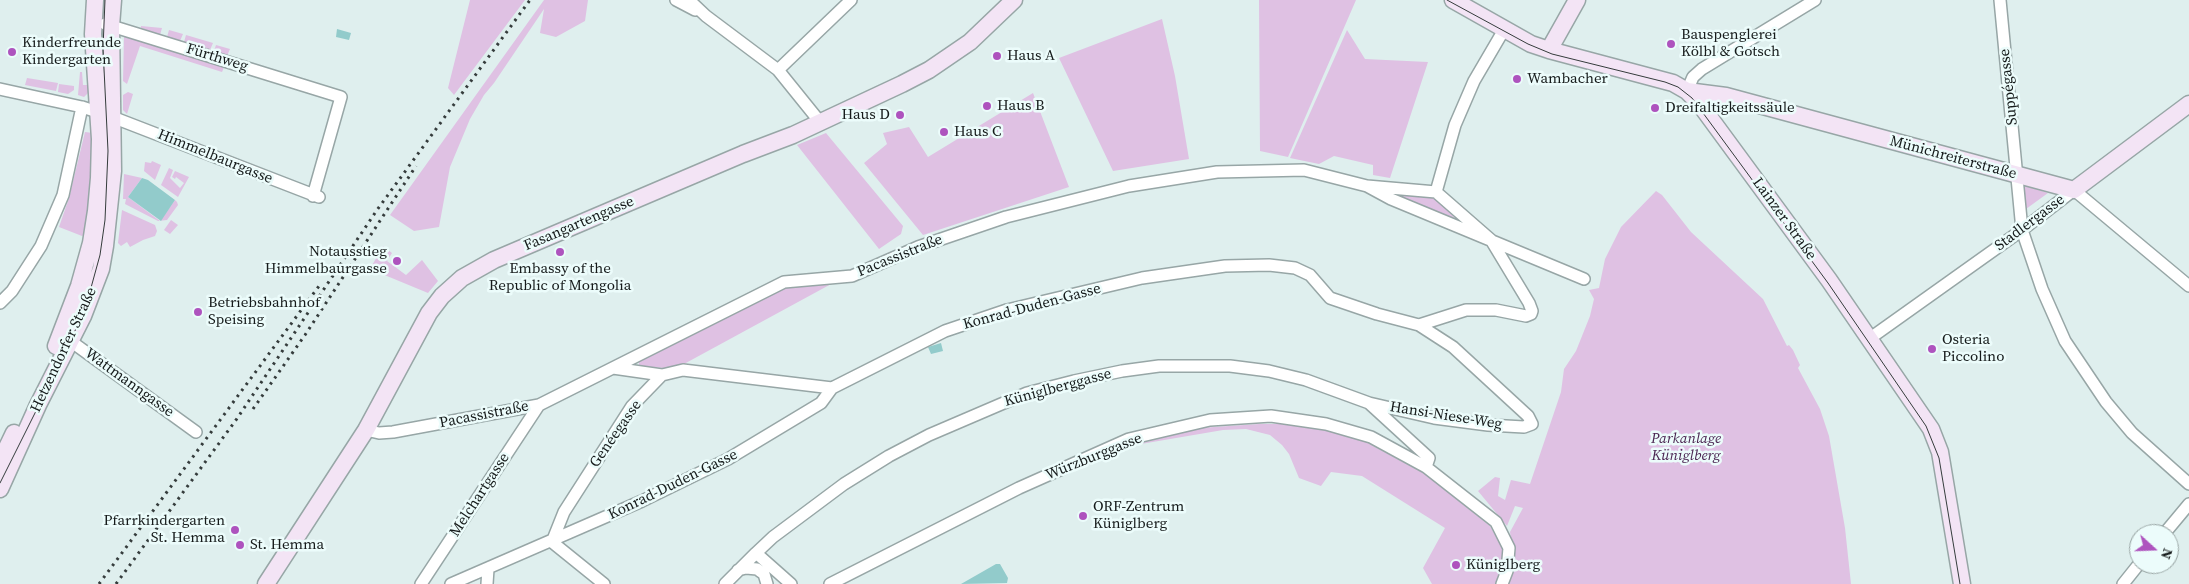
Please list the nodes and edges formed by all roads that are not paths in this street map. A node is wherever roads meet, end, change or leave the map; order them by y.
1 (95, 0) edge
2 (113, 0) edge
3 (676, 0) edge
4 (689, 0) edge
5 (851, 0) edge
6 (1014, 0) edge
7 (1453, 0) edge
8 (1577, 0) edge
9 (1815, 0) edge
10 (2000, 0) edge
11 (706, 16) junction
12 (94, 21) junction
13 (111, 26) junction
14 (1505, 28) junction
15 (1550, 50) junction
16 (778, 70) junction
17 (0, 89) edge
18 (1687, 91) junction
19 (2189, 104) edge
20 (97, 111) junction
21 (820, 122) junction
22 (2018, 175) junction
23 (1367, 186) junction
24 (2074, 190) junction
25 (1436, 192) junction
26 (316, 197) joint
27 (2022, 230) junction
28 (1491, 240) junction
29 (1584, 279) dead end
30 (2189, 286) edge
31 (0, 303) edge
32 (1419, 325) junction
33 (66, 338) junction
34 (1868, 339) junction
35 (613, 368) junction
36 (662, 375) junction
37 (832, 388) junction
38 (1369, 403) junction
39 (538, 405) junction
40 (366, 430) junction
41 (196, 432) dead end
42 (0, 462) edge
43 (1426, 467) junction
44 (2189, 484) edge
45 (0, 489) edge
46 (2189, 504) edge
47 (2172, 524) edge
48 (552, 542) junction
49 (756, 553) junction
50 (488, 569) junction
51 (738, 570) junction
52 (2131, 574) edge
53 (266, 584) edge
54 (421, 584) edge
55 (451, 584) edge
56 (487, 584) edge
57 (604, 584) edge
58 (725, 584) edge
59 (767, 584) edge
60 (791, 584) edge
61 (830, 584) edge
62 (1502, 584) edge
63 (1962, 584) edge
64 (2123, 584) edge

1 - 12 main road
2 - 13 main road
3 - 11 street
4 - 11 street
5 - 16 street
6 - 21 main road, Fasangartengasse
7 - 14 main road, Lainzer Straße
8 - 15 main road
9 - 18 street
10 - 22 street, Suppégasse
11 - 16 street
12 - 13 street, Fürthweg
12 - 20 main road
13 - 20 main road
13 - 26 street, Fürthweg
14 - 15 main road, Lainzer Straße
14 - 25 street
15 - 18 main road, Lainzer Straße
16 - 21 street
17 - 20 street, Himmelbaurgasse
18 - 22 main road, Münichreiterstraße
18 - 34 main road, Lainzer Straße
19 - 24 main road, Stadlergasse
20 - 26 street, Himmelbaurgasse
20 - 31 street
20 - 33 main road, Hetzendorfer Straße
21 - 40 main road, Fasangartengasse
22 - 24 main road, Münichreiterstraße
22 - 27 street, Suppégasse
23 - 25 street, Pacassistraße
23 - 28 street, Pacassistraße
23 - 35 street, Pacassistraße
24 - 27 street, Stadlergasse
24 - 30 street, Münichreiterstraße
25 - 28 street, Pacassistraße
27 - 34 street, Stadlergasse
27 - 44 street, Suppégasse
28 - 29 street, Pacassistraße
28 - 32 street
32 - 37 street, Konrad-Duden-Gasse
32 - 38 street, Hansi-Niese-Weg
33 - 41 street, Wattmanngasse
33 - 42 main road, Hetzendorfer Straße
33 - 45 main road, Hetzendorfer Straße
34 - 63 main road, Lainzer Straße
35 - 36 street
35 - 39 street, Pacassistraße
36 - 37 street
36 - 48 street, Genéegasse
37 - 48 street, Konrad-Duden-Gasse
38 - 43 street, Hansi-Niese-Weg
38 - 49 street, Küniglberggasse
39 - 40 street, Pacassistraße
39 - 54 street, Melchartgasse
40 - 53 main road, Fasangartengasse
43 - 61 street, Würzburggasse
43 - 62 street, Würzburggasse
46 - 47 street
48 - 50 street, Konrad-Duden-Gasse
48 - 57 street
49 - 51 street
49 - 60 street
50 - 55 street, Konrad-Duden-Gasse
50 - 56 street
51 - 58 street
51 - 59 street
52 - 64 street

